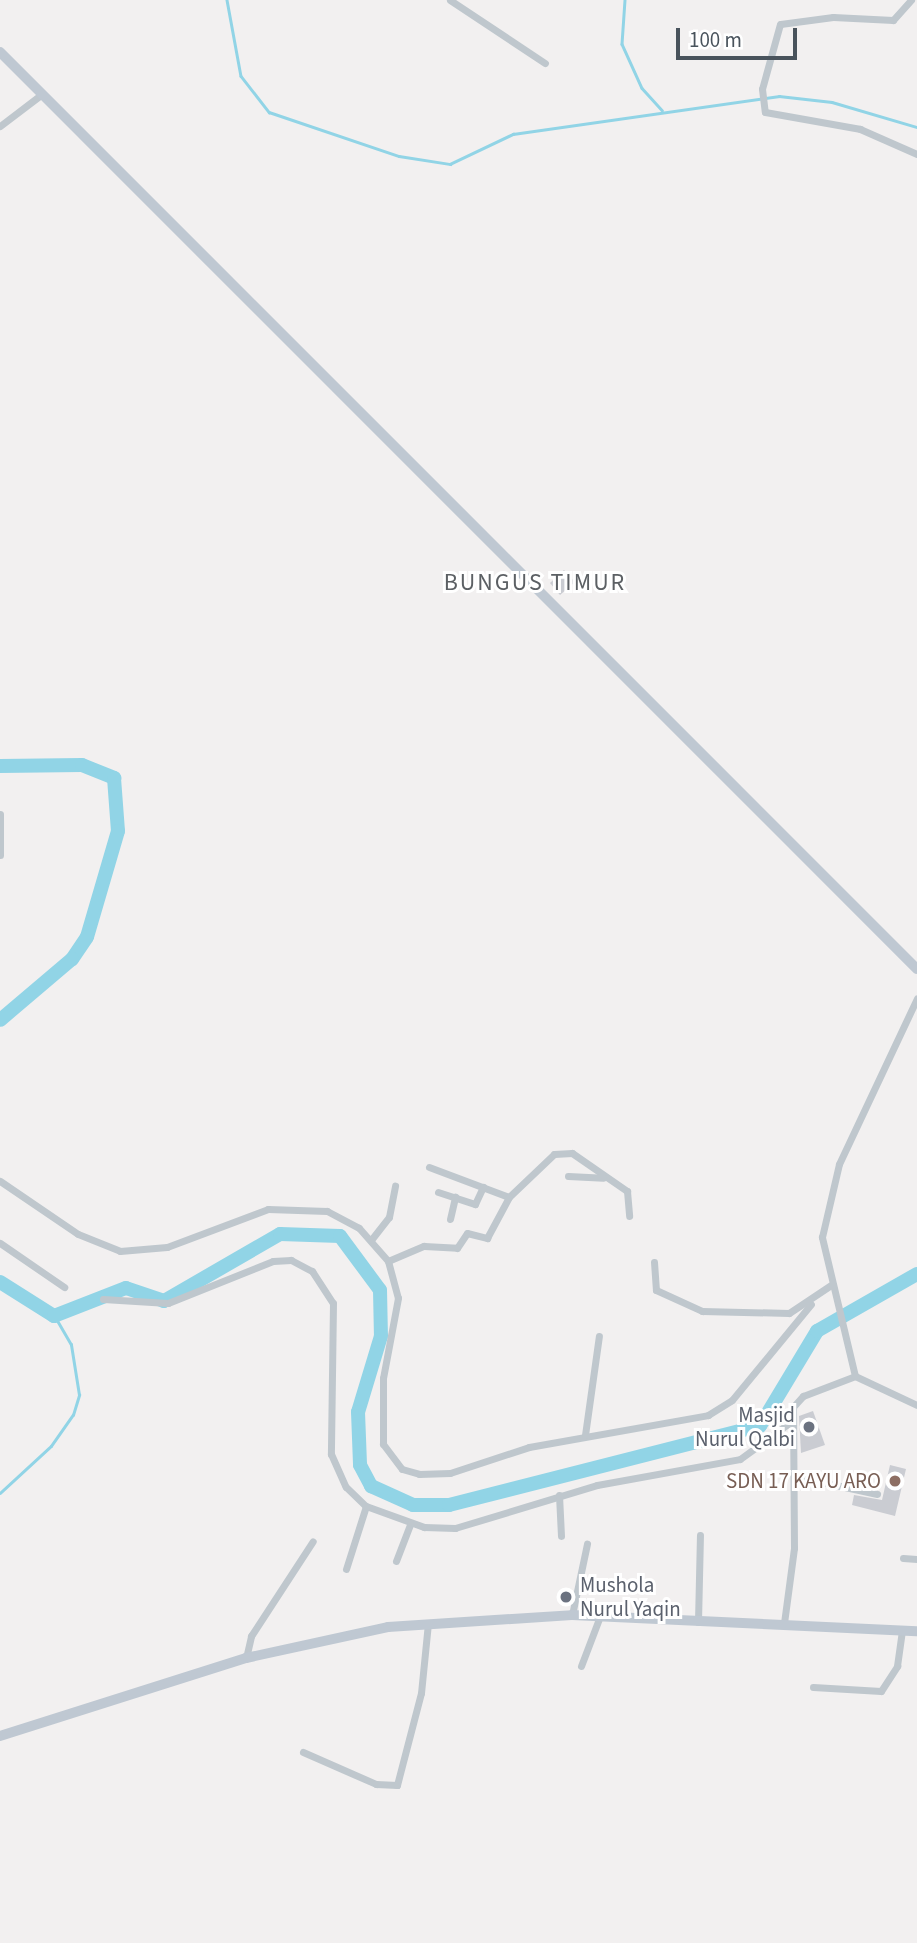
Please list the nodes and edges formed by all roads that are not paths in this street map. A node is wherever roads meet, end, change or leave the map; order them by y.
1 (450, 0) edge
2 (911, 0) edge
3 (0, 52) edge
4 (545, 63) dead end
5 (42, 94) junction
6 (0, 126) edge
7 (917, 154) edge
8 (0, 814) edge
9 (0, 855) edge
10 (917, 969) edge
11 (917, 998) edge
12 (429, 1167) dead end
13 (568, 1176) dead end
14 (603, 1178) junction
15 (0, 1181) edge
16 (395, 1186) dead end
17 (483, 1187) junction
18 (439, 1192) dead end
19 (455, 1197) junction
20 (509, 1197) junction
21 (629, 1216) dead end
22 (450, 1219) dead end
23 (372, 1239) junction
24 (0, 1243) edge
25 (388, 1261) junction
26 (654, 1262) dead end
27 (831, 1285) junction
28 (64, 1287) dead end
29 (103, 1299) dead end
30 (811, 1304) junction
31 (599, 1336) dead end
32 (855, 1376) junction
33 (917, 1405) edge
34 (792, 1421) junction
35 (585, 1435) junction
36 (794, 1476) junction
37 (877, 1494) dead end
38 (559, 1495) junction
39 (366, 1508) junction
40 (410, 1525) junction
41 (700, 1535) dead end
42 (561, 1536) dead end
43 (313, 1541) dead end
44 (587, 1544) dead end
45 (903, 1558) dead end
46 (917, 1559) edge
47 (396, 1561) dead end
48 (346, 1569) dead end
49 (572, 1615) junction
50 (600, 1616) junction
51 (698, 1622) junction
52 (428, 1623) junction
53 (784, 1623) junction
54 (901, 1630) junction
55 (917, 1631) edge
56 (246, 1658) junction
57 (581, 1666) dead end
58 (813, 1687) dead end
59 (0, 1736) edge
60 (303, 1752) dead end

1 - 4 street
2 - 7 street
3 - 5 street
5 - 6 street
5 - 10 street
8 - 9 street
11 - 27 street
12 - 17 street
13 - 14 street
14 - 20 street
14 - 21 street
15 - 23 street
16 - 23 street
17 - 19 street
17 - 20 street
18 - 19 street
19 - 22 street
20 - 25 street
23 - 25 street
24 - 28 street
25 - 35 street
26 - 30 street
27 - 30 street
27 - 32 street
29 - 39 street
30 - 35 street
31 - 35 street
32 - 33 street
32 - 34 street
34 - 36 street
34 - 38 street
36 - 37 street
36 - 53 street
38 - 40 street
38 - 42 street
39 - 40 street
39 - 48 street
40 - 47 street
41 - 51 street
43 - 56 street
44 - 49 street
45 - 46 street
49 - 50 street
49 - 52 street
50 - 51 street
50 - 57 street
51 - 53 street
52 - 56 street
52 - 60 street
53 - 54 street
54 - 55 street
54 - 58 street
56 - 59 street

